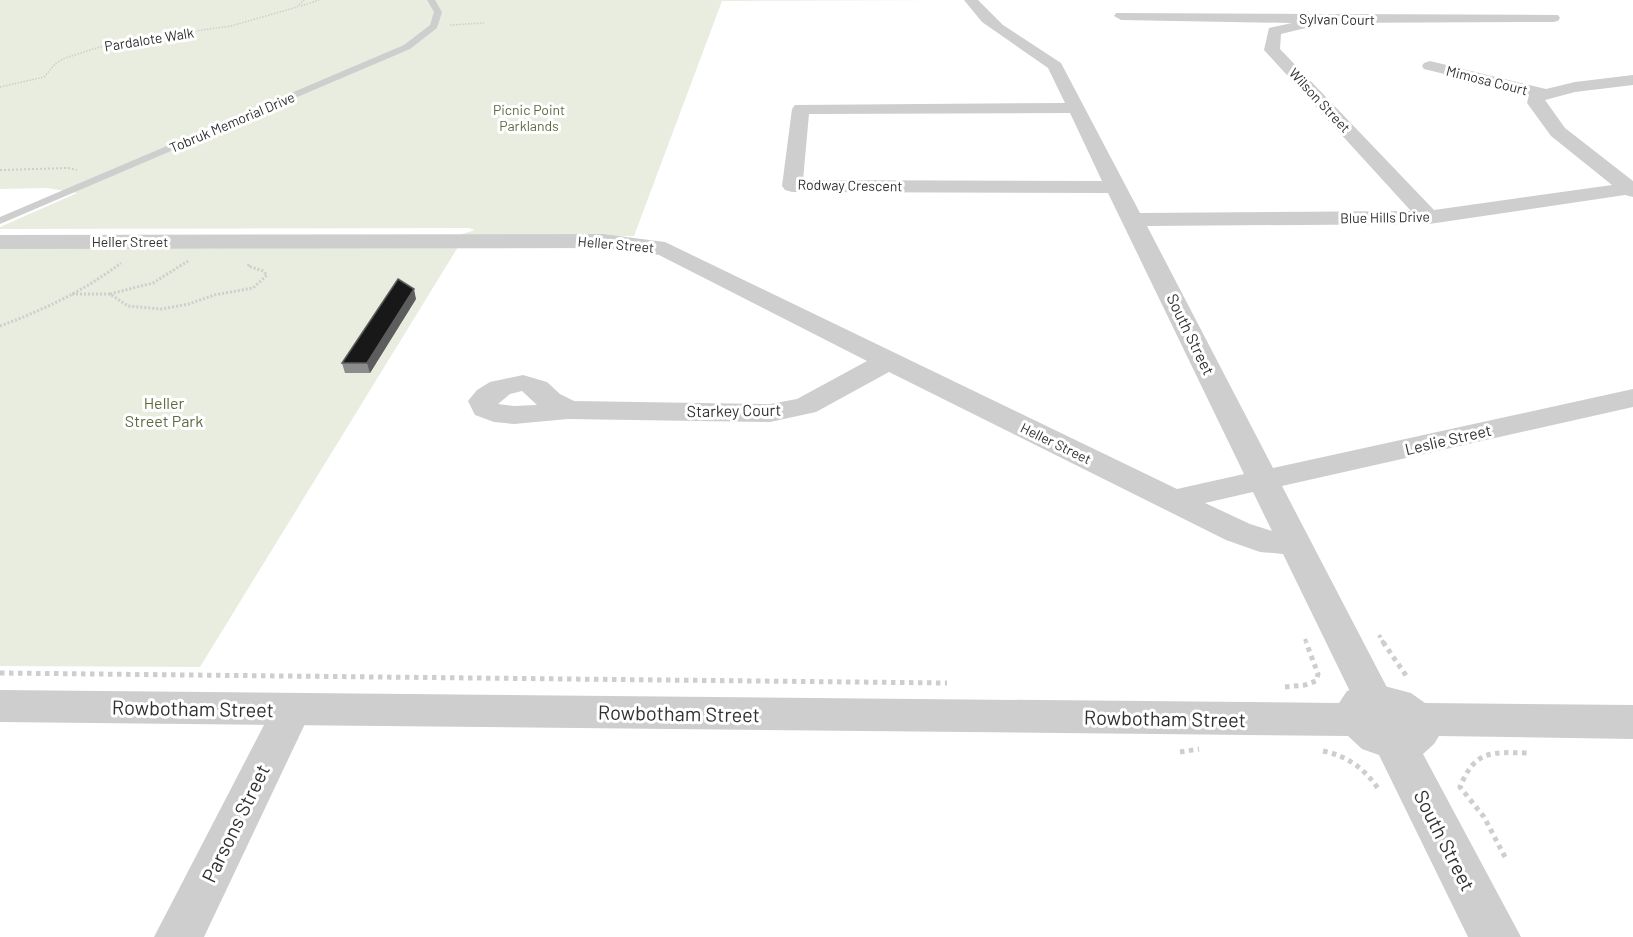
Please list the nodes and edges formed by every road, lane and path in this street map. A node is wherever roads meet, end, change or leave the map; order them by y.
1 (304, 0) edge
2 (319, 0) edge
3 (431, 0) edge
4 (971, 0) edge
5 (297, 7) junction
6 (1121, 16) dead end
7 (1552, 18) dead end
8 (1345, 20) junction
9 (484, 23) dead end
10 (434, 26) junction
11 (1430, 66) dead end
12 (1633, 80) edge
13 (0, 87) edge
14 (1633, 91) edge
15 (1545, 94) junction
16 (1076, 108) junction
17 (1560, 112) junction
18 (0, 170) edge
19 (105, 176) junction
20 (1115, 187) junction
21 (1632, 189) edge
22 (1430, 217) junction
23 (1134, 220) junction
24 (0, 221) edge
25 (0, 242) edge
26 (126, 258) dead end
27 (180, 258) dead end
28 (249, 258) dead end
29 (189, 261) junction
30 (196, 263) dead end
31 (72, 294) junction
32 (110, 294) junction
33 (0, 326) edge
34 (888, 361) junction
35 (1633, 398) edge
36 (568, 410) dead end
37 (1264, 481) junction
38 (1173, 500) junction
39 (1295, 544) junction
40 (1379, 635) dead end
41 (1305, 639) dead end
42 (0, 673) edge
43 (957, 683) dead end
44 (1283, 687) dead end
45 (0, 706) edge
46 (292, 709) junction
47 (1391, 712) junction
48 (1633, 722) edge
49 (1486, 753) dead end
50 (1505, 857) dead end
51 (179, 937) edge
52 (1495, 937) edge

1 - 5 path, Pardalote Walk
2 - 5 path
3 - 10 lane
4 - 16 street, South Street
5 - 13 path, Pardalote Walk
6 - 8 street, Sylvan Court
7 - 8 street, Sylvan Court
8 - 22 street, Wilson Street
9 - 10 path
10 - 19 lane, Tobruk Memorial Drive
11 - 15 street, Mimosa Court
12 - 15 street
14 - 17 street
15 - 17 street
16 - 20 street, South Street
16 - 20 street, Rodway Crescent
17 - 21 street
18 - 19 path
19 - 24 lane, Tobruk Memorial Drive
20 - 23 street, South Street
21 - 22 street, Blue Hills Drive
22 - 23 street, Blue Hills Drive
23 - 37 street, South Street
25 - 34 street, Heller Street
26 - 31 path
27 - 29 path
28 - 32 path
29 - 30 path
29 - 32 path
31 - 32 path
31 - 33 path
34 - 36 street, Starkey Court
34 - 38 street, Heller Street
35 - 37 street, Leslie Street
37 - 38 street
37 - 39 street, South Street
38 - 39 street, Heller Street
39 - 47 street, South Street
40 - 47 path
41 - 44 path
42 - 43 path
45 - 46 street, Rowbotham Street
46 - 47 street, Rowbotham Street
46 - 51 street, Parsons Street
47 - 48 street, Rowbotham Street
47 - 52 street, South Street
49 - 50 path

